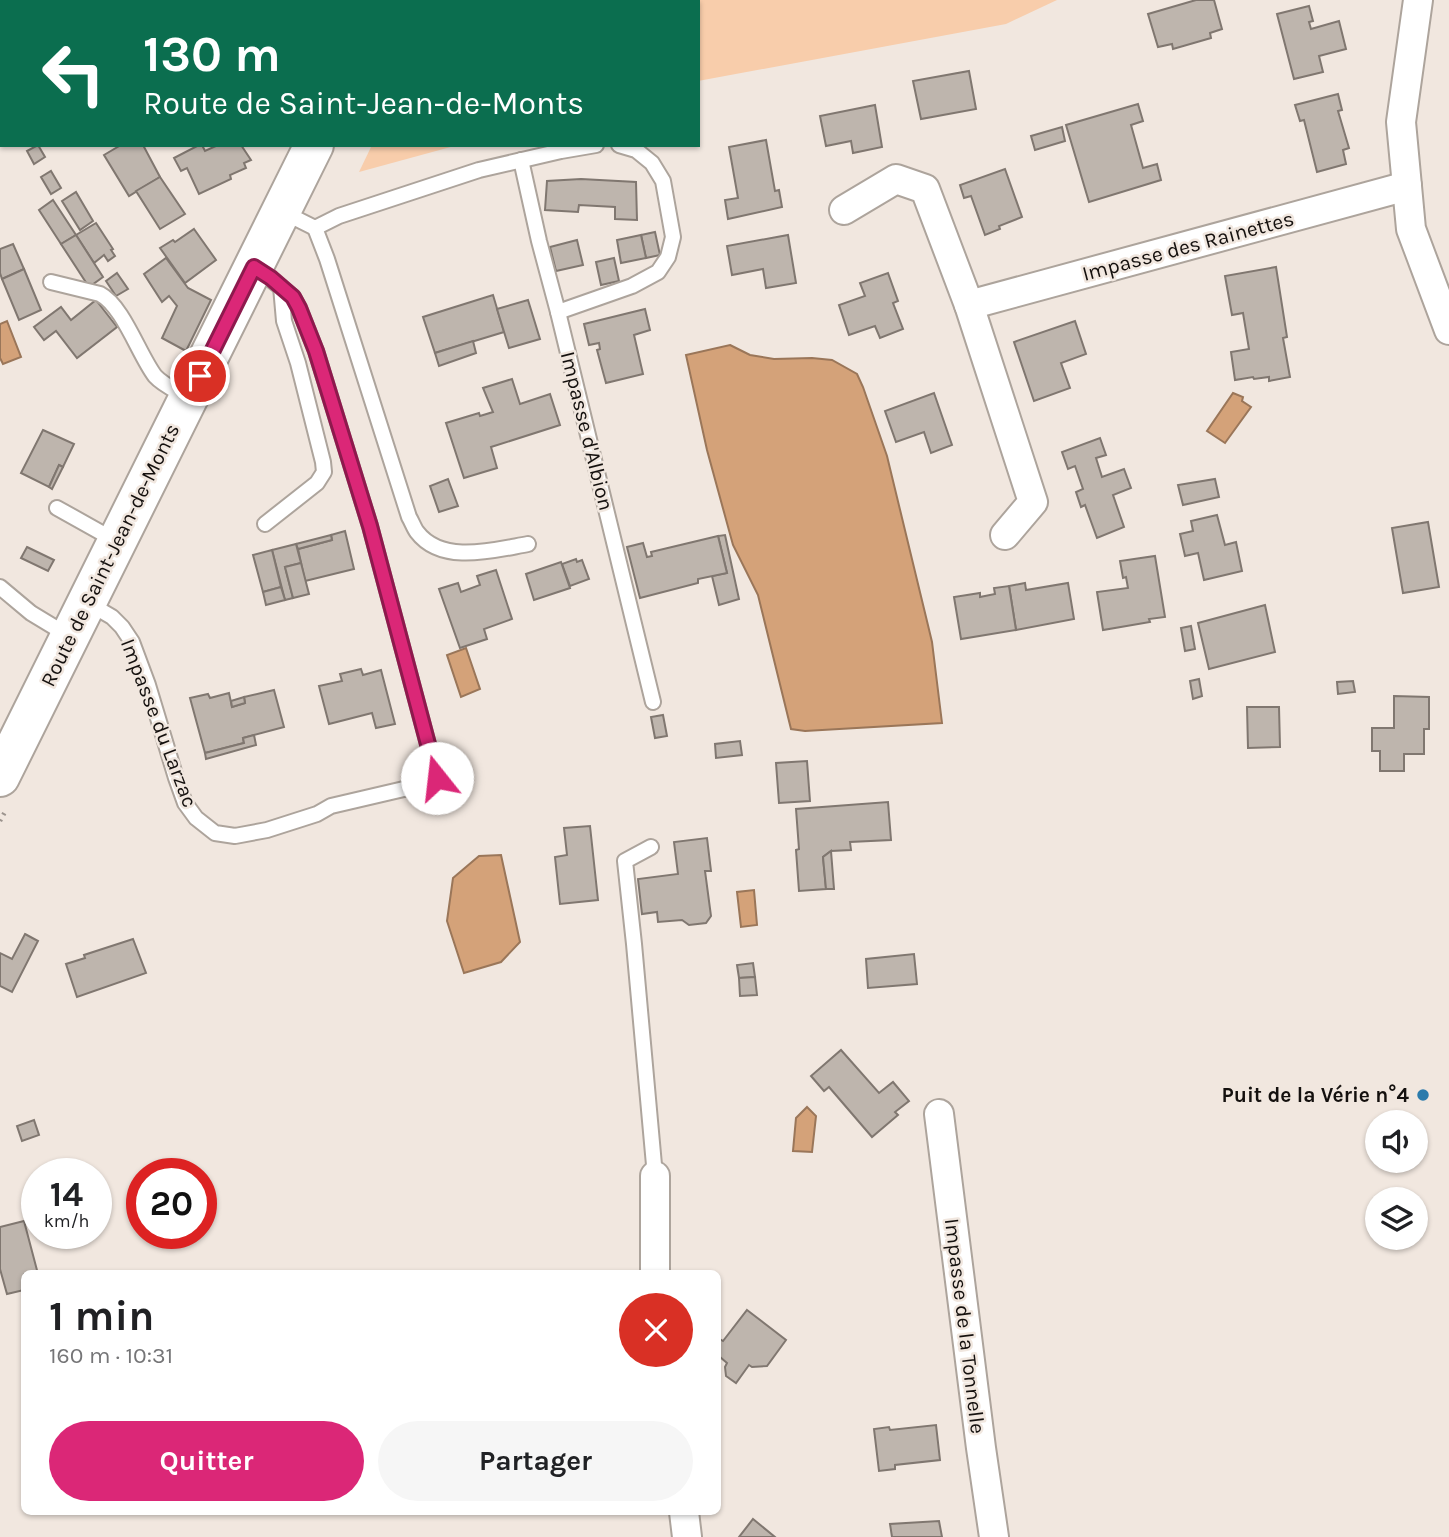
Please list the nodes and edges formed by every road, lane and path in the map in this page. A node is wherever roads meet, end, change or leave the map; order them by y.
1 (1418, 0) edge
2 (314, 147) edge
3 (586, 147) edge
4 (626, 147) edge
5 (521, 160) junction
6 (1407, 186) junction
7 (844, 211) dead end
8 (299, 219) junction
9 (268, 277) junction
10 (51, 282) dead end
11 (969, 305) junction
12 (558, 312) junction
13 (1449, 330) edge
14 (189, 398) junction
15 (57, 508) dead end
16 (265, 524) dead end
17 (1005, 535) dead end
18 (117, 541) junction
19 (528, 544) dead end
20 (0, 587) edge
21 (87, 602) junction
22 (70, 636) junction
23 (653, 702) dead end
24 (0, 777) edge
25 (652, 847) dead end
26 (939, 1114) dead end
27 (654, 1176) joint
28 (655, 1270) edge
29 (684, 1515) edge
30 (687, 1537) edge
31 (994, 1537) edge

1 - 6 street
2 - 8 main road, Route de Saint-Jean-de-Monts
3 - 5 lane
4 - 12 lane
5 - 8 lane
5 - 12 lane, Impasse d'Albion
6 - 11 street, Impasse des Rainettes
6 - 13 street
7 - 11 street
8 - 9 main road, Route de Saint-Jean-de-Monts
8 - 19 lane
9 - 14 main road, Route de Saint-Jean-de-Monts
9 - 16 lane
9 - 21 lane, Impasse du Larzac
10 - 14 lane
11 - 17 street
12 - 23 lane, Impasse d'Albion
14 - 18 main road, Route de Saint-Jean-de-Monts
15 - 18 lane
18 - 21 main road, Route de Saint-Jean-de-Monts
20 - 22 lane
21 - 22 main road, Route de Saint-Jean-de-Monts
22 - 24 main road, Route de Saint-Jean-de-Monts
25 - 27 lane
26 - 31 street, Impasse de la Tonnelle
27 - 28 street
29 - 30 street

